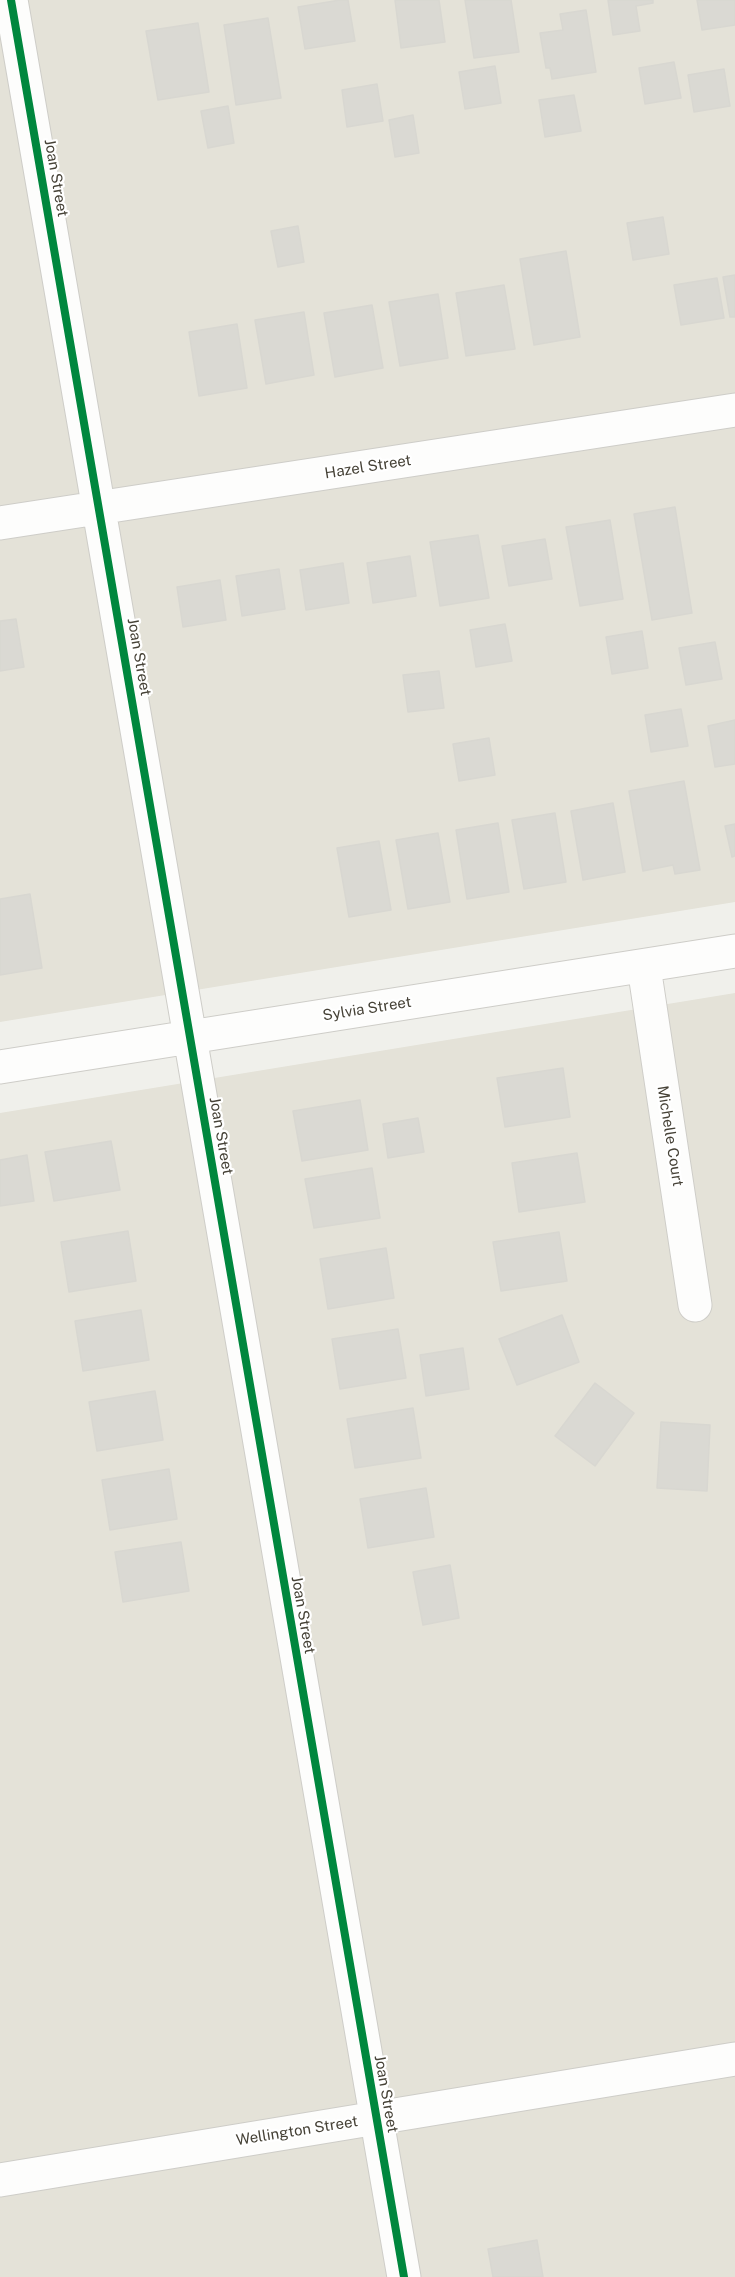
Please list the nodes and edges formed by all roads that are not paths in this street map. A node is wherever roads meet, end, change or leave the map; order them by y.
1 (11, 0) edge
2 (735, 410) edge
3 (99, 508) junction
4 (0, 523) edge
5 (735, 951) edge
6 (644, 967) junction
7 (190, 1036) junction
8 (0, 1067) edge
9 (695, 1305) dead end
10 (735, 2059) edge
11 (377, 2118) junction
12 (0, 2180) edge
13 (404, 2277) edge

1 - 3 street, Joan Street
2 - 3 street, Hazel Street
3 - 4 street, Hazel Street
3 - 7 street, Joan Street
5 - 6 street, Sylvia Street
6 - 7 street, Sylvia Street
6 - 9 street, Michelle Court
7 - 8 street, Sylvia Street
7 - 11 street, Joan Street
10 - 11 street, Wellington Street
11 - 12 street, Wellington Street
11 - 13 street, Joan Street

